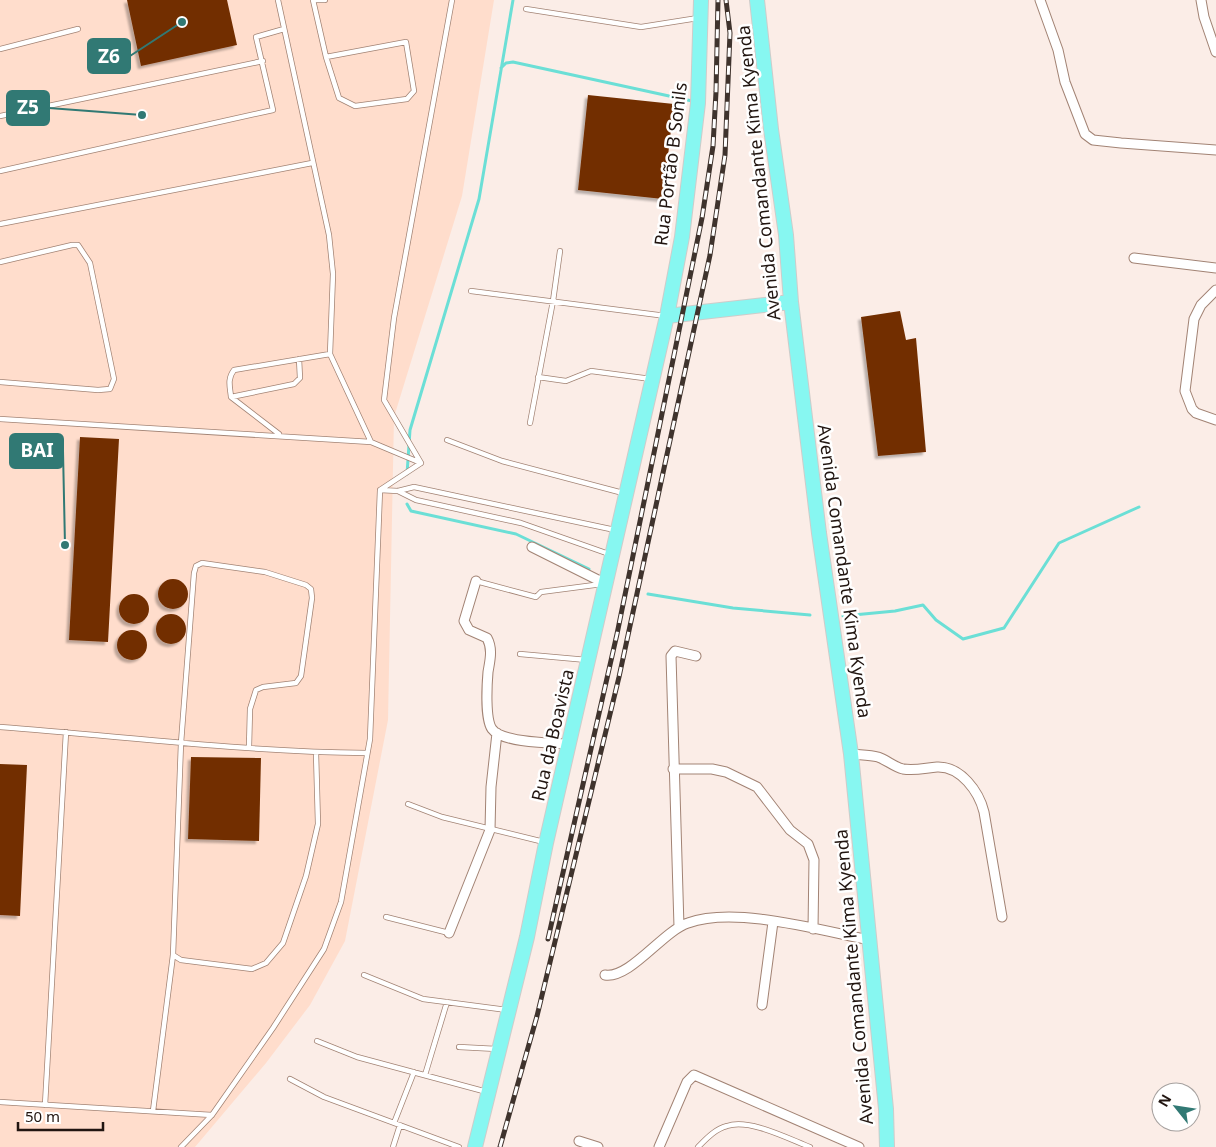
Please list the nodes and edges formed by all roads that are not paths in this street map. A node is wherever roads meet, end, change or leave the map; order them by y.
1 (278, 0) edge
2 (313, 0) edge
3 (324, 0) edge
4 (452, 0) edge
5 (701, 0) edge
6 (757, 0) edge
7 (1040, 0) edge
8 (1201, 0) edge
9 (526, 9) dead end
10 (701, 18) junction
11 (78, 29) dead end
12 (284, 30) junction
13 (0, 49) edge
14 (1216, 52) edge
15 (326, 57) junction
16 (263, 61) junction
17 (0, 116) edge
18 (1216, 150) edge
19 (312, 163) junction
20 (0, 171) edge
21 (0, 224) edge
22 (560, 251) dead end
23 (1134, 258) dead end
24 (0, 262) edge
25 (1216, 268) edge
26 (1216, 290) edge
27 (471, 291) dead end
28 (553, 301) junction
29 (791, 302) junction
30 (667, 316) junction
31 (663, 332) joint
32 (330, 354) junction
33 (299, 360) junction
34 (538, 377) junction
35 (653, 379) junction
36 (0, 382) edge
37 (231, 397) junction
38 (0, 419) edge
39 (1216, 420) edge
40 (530, 423) dead end
41 (279, 435) junction
42 (447, 440) dead end
43 (371, 442) junction
44 (421, 463) junction
45 (380, 490) junction
46 (398, 491) junction
47 (627, 494) junction
48 (618, 531) junction
49 (532, 547) dead end
50 (613, 555) junction
51 (476, 581) joint
52 (606, 584) junction
53 (520, 654) dead end
54 (696, 656) dead end
55 (588, 660) junction
56 (0, 727) edge
57 (66, 732) junction
58 (497, 733) junction
59 (181, 743) junction
60 (569, 744) junction
61 (249, 748) junction
62 (316, 752) junction
63 (367, 753) junction
64 (851, 754) junction
65 (673, 769) junction
66 (408, 804) dead end
67 (490, 830) junction
68 (546, 842) junction
69 (386, 916) dead end
70 (1002, 917) dead end
71 (773, 922) junction
72 (679, 927) junction
73 (813, 929) junction
74 (449, 932) joint
75 (869, 940) junction
76 (173, 956) junction
77 (364, 975) dead end
78 (606, 975) dead end
79 (446, 1002) junction
80 (762, 1005) dead end
81 (509, 1010) junction
82 (317, 1041) dead end
83 (459, 1047) dead end
84 (498, 1049) junction
85 (414, 1072) junction
86 (425, 1075) junction
87 (290, 1079) dead end
88 (489, 1093) junction
89 (0, 1102) edge
90 (45, 1105) junction
91 (153, 1112) junction
92 (212, 1115) junction
93 (394, 1123) junction
94 (400, 1125) junction
95 (579, 1141) dead end
96 (181, 1147) edge
97 (393, 1147) edge
98 (459, 1147) edge
99 (475, 1147) edge
100 (598, 1147) edge
101 (659, 1147) edge
102 (698, 1147) edge
103 (810, 1147) edge
104 (858, 1147) edge
105 (887, 1147) edge

1 - 12 lane
2 - 3 lane
2 - 15 lane
4 - 44 lane
5 - 10 main road, Rua Portão B Sonils
6 - 29 main road, Avenida Comandante Kima Kyenda
7 - 18 street
8 - 14 street
9 - 10 lane
10 - 30 main road, Rua Portão B Sonils
11 - 13 lane
12 - 16 lane
12 - 19 lane
15 - 15 lane
16 - 17 lane
16 - 20 lane
19 - 21 lane
19 - 32 lane
22 - 28 lane
23 - 25 street
24 - 36 lane
26 - 39 street
27 - 28 lane
28 - 30 lane
28 - 34 lane
29 - 30 main road
29 - 64 main road, Avenida Comandante Kima Kyenda
30 - 31 main road, Rua Portão B Sonils
31 - 35 main road, Rua da Boavista
32 - 33 lane
32 - 43 lane
33 - 37 lane
33 - 37 lane
34 - 35 lane
34 - 40 lane
35 - 47 main road, Rua da Boavista
37 - 41 lane
38 - 41 lane
41 - 43 lane
42 - 47 lane
43 - 44 lane
44 - 45 lane
45 - 46 lane
45 - 63 lane
46 - 48 lane
46 - 50 lane
47 - 48 main road, Rua da Boavista
48 - 50 main road, Rua da Boavista
49 - 52 street
50 - 52 main road, Rua da Boavista
51 - 52 lane
51 - 58 street
52 - 55 main road, Rua da Boavista
53 - 55 lane
54 - 65 street
55 - 60 main road, Rua da Boavista
56 - 57 lane
57 - 59 lane
57 - 90 lane
58 - 60 street
58 - 67 street
59 - 61 lane
59 - 61 lane
59 - 76 lane
60 - 68 main road, Rua da Boavista
61 - 62 lane
62 - 63 lane
62 - 76 lane
63 - 92 lane
64 - 70 street
64 - 75 main road, Avenida Comandante Kima Kyenda
65 - 72 street
65 - 73 street
66 - 67 lane
67 - 68 lane
67 - 74 street
68 - 81 main road, Rua da Boavista
69 - 74 lane
71 - 72 street
71 - 73 street
71 - 80 street
72 - 78 street
73 - 75 street
75 - 105 main road, Avenida Comandante Kima Kyenda
76 - 91 lane
77 - 79 lane
79 - 81 lane
79 - 86 lane
81 - 84 main road, Rua da Boavista
82 - 85 lane
83 - 84 lane
84 - 88 main road, Rua da Boavista
85 - 86 lane
85 - 93 lane
86 - 88 lane
87 - 93 lane
88 - 99 main road, Rua da Boavista
89 - 90 lane
90 - 91 lane
91 - 92 lane
92 - 96 lane
93 - 94 lane
94 - 97 lane
94 - 98 lane
95 - 100 street
101 - 104 street
102 - 103 lane

